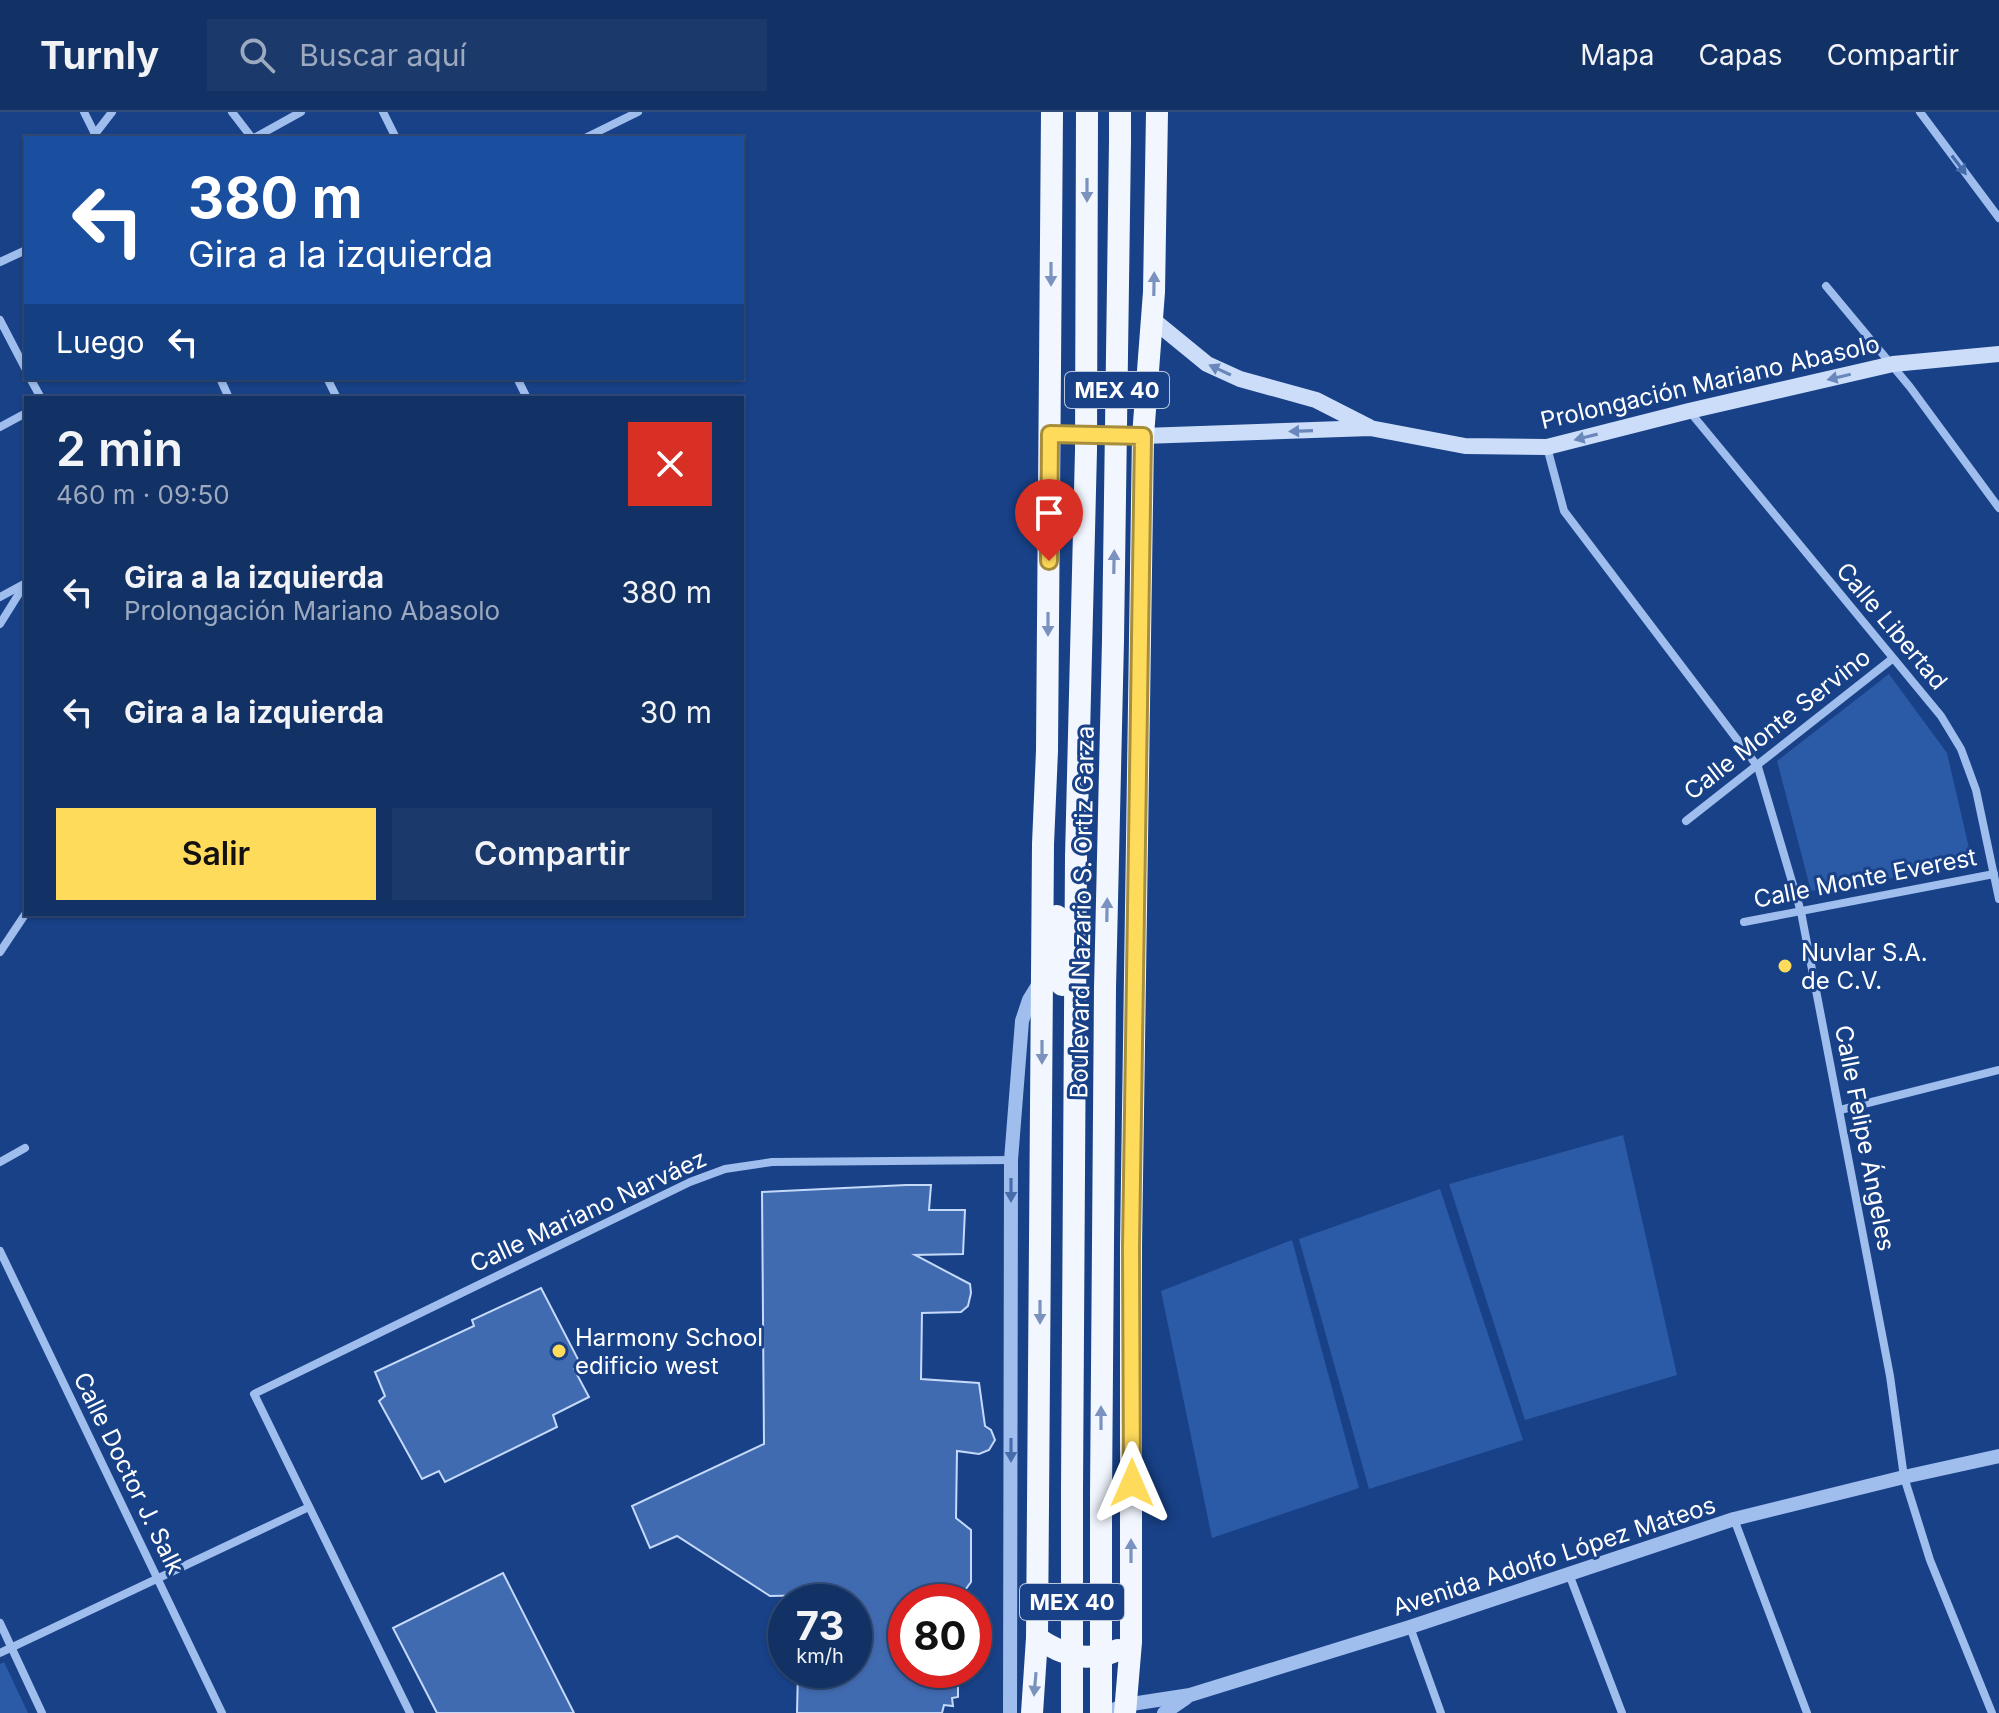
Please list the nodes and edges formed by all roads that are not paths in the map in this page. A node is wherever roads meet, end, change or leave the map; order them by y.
1 (84, 112) edge
2 (112, 112) edge
3 (232, 112) edge
4 (301, 112) edge
5 (383, 112) edge
6 (638, 112) edge
7 (1052, 112) edge
8 (1087, 112) edge
9 (1120, 112) edge
10 (1157, 112) edge
11 (1920, 112) edge
12 (93, 135) edge
13 (251, 136) edge
14 (257, 136) edge
15 (395, 136) edge
16 (589, 136) edge
17 (1999, 218) edge
18 (24, 251) edge
19 (0, 262) edge
20 (1826, 286) dead end
21 (1152, 319) junction
22 (0, 320) edge
23 (1999, 354) edge
24 (1893, 364) junction
25 (24, 366) edge
26 (1689, 411) junction
27 (24, 414) edge
28 (0, 427) edge
29 (1370, 428) junction
30 (1050, 434) junction
31 (1143, 436) junction
32 (1547, 447) junction
33 (1999, 508) edge
34 (24, 584) edge
35 (24, 586) edge
36 (0, 597) edge
37 (0, 624) edge
38 (1892, 659) junction
39 (1047, 751) junction
40 (1758, 767) junction
41 (1686, 821) dead end
42 (1994, 874) junction
43 (1999, 899) edge
44 (1801, 912) junction
45 (24, 916) edge
46 (1744, 922) dead end
47 (0, 952) edge
48 (1043, 978) junction
49 (1073, 1031) junction
50 (1999, 1070) edge
51 (1840, 1110) junction
52 (25, 1148) dead end
53 (1011, 1160) junction
54 (0, 1162) edge
55 (1103, 1191) junction
56 (1131, 1247) junction
57 (0, 1251) edge
58 (1999, 1456) edge
59 (1904, 1477) junction
60 (309, 1507) junction
61 (1734, 1519) junction
62 (1569, 1574) junction
63 (157, 1577) junction
64 (0, 1623) edge
65 (1410, 1627) junction
66 (1037, 1638) junction
67 (1131, 1642) junction
68 (11, 1648) junction
69 (0, 1653) edge
70 (1190, 1695) junction
71 (1114, 1711) edge
72 (42, 1713) edge
73 (222, 1713) edge
74 (410, 1713) edge
75 (1010, 1713) edge
76 (1032, 1713) edge
77 (1072, 1713) edge
78 (1164, 1713) edge
79 (1177, 1713) edge
80 (1441, 1713) edge
81 (1622, 1713) edge
82 (1807, 1713) edge
83 (1992, 1713) edge

1 - 12 street
2 - 12 street
3 - 13 street
4 - 14 street
5 - 15 street
6 - 16 street
7 -> 30 highway
8 -> 49 highway, Boulevard Nazario S. Ortiz Garza / MEX 40, bridge
55 -> 9 highway, Boulevard Nazario S. Ortiz Garza / MEX 40, bridge
21 -> 10 highway
11 -> 17 street
18 - 19 street
20 - 24 street
29 -> 21 main road
21 - 31 highway
22 - 25 street
23 - 24 main road, Prolongación Mariano Abasolo
24 -> 26 main road, Prolongación Mariano Abasolo
24 - 33 street
26 -> 32 main road, Prolongación Mariano Abasolo
26 - 38 street, Calle Libertad
27 - 28 street
29 -> 31 main road, Prolongación Mariano Abasolo
29 - 32 main road, Prolongación Mariano Abasolo
30 - 31 main road, Prolongación Mariano Abasolo
30 -> 39 highway
31 - 56 highway
32 - 40 street, Calle Felipe Ángeles
34 - 36 street
35 - 37 street
38 - 40 street, Calle Monte Servino
38 - 42 street, Calle Libertad
39 - 48 highway
39 - 49 highway
40 - 41 street, Calle Monte Servino
40 - 44 street, Calle Felipe Ángeles
42 - 43 street, Calle Libertad
42 - 44 street, Calle Monte Everest
44 - 46 street, Calle Monte Everest
44 - 51 street, Calle Felipe Ángeles
45 - 47 street
48 - 53 street
48 -> 66 highway
49 - 77 highway, Boulevard Nazario S. Ortiz Garza / MEX 40, bridge
50 - 51 street
51 - 59 street, Calle Felipe Ángeles
52 - 54 street
53 - 60 street, Calle Mariano Narváez
53 -> 75 street
55 - 56 highway
71 -> 55 highway, Boulevard Nazario S. Ortiz Garza / MEX 40, bridge
67 -> 56 highway
57 - 63 street, Calle Doctor J. Salk
58 - 59 street, Avenida Adolfo López Mateos
59 - 61 street, Avenida Adolfo López Mateos
59 - 83 street, Calle Felipe Ángeles
60 - 63 street
60 - 74 street
61 - 62 street, Avenida Adolfo López Mateos
61 - 82 street
62 - 65 street, Avenida Adolfo López Mateos
62 - 81 street
63 - 68 street
63 - 73 street, Calle Doctor J. Salk
64 - 68 street
65 - 70 street, Avenida Adolfo López Mateos
65 - 80 street
66 - 67 highway
66 -> 76 highway
67 - 71 highway
68 - 69 street
68 - 72 street
70 - 71 street, Avenida Adolfo López Mateos
70 - 78 street
70 - 79 street

